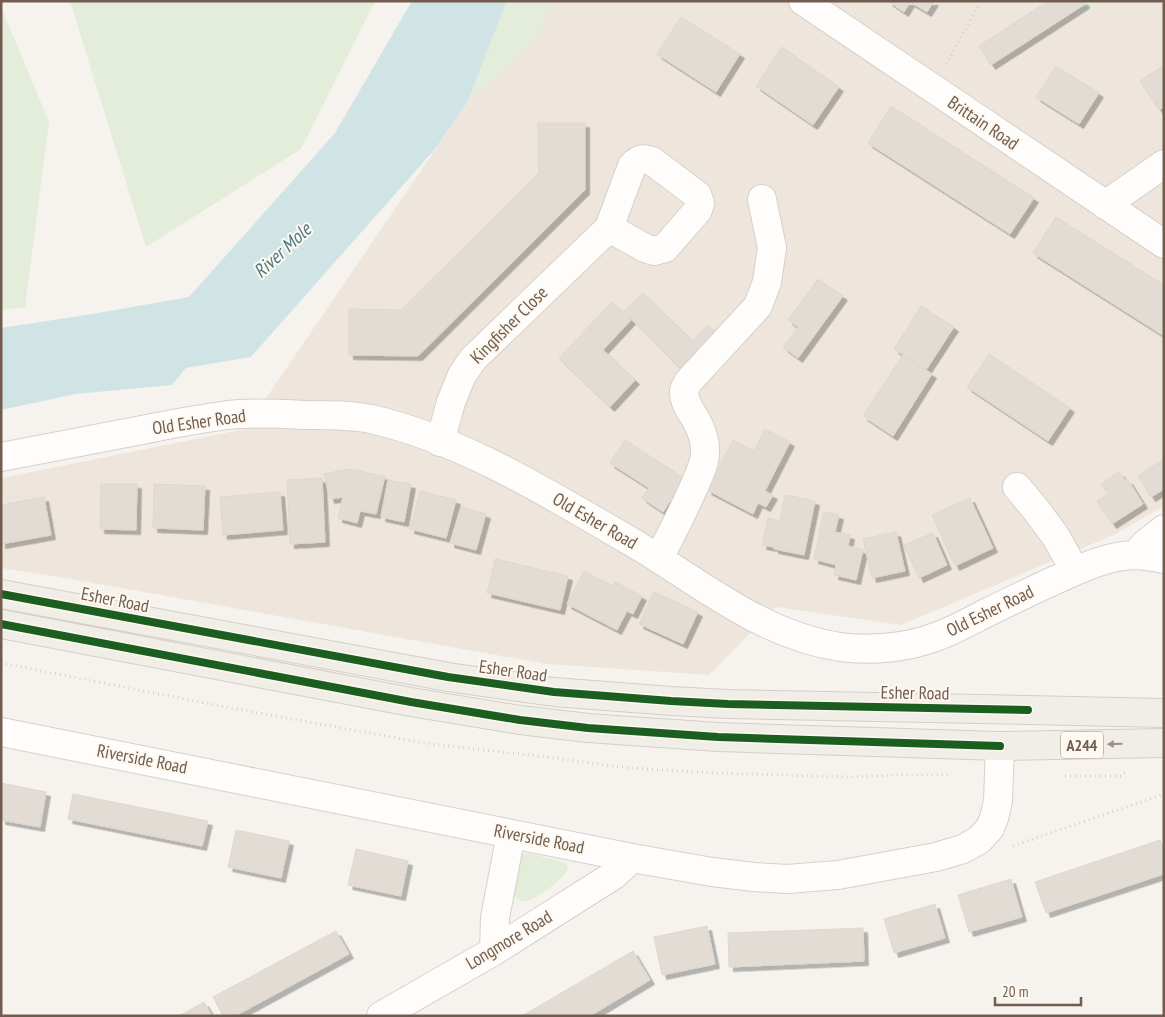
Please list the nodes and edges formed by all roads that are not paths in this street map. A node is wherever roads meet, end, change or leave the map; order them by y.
1 (803, 1) edge
2 (1164, 164) edge
3 (762, 199) dead end
4 (1105, 205) junction
5 (608, 228) dead end
6 (1164, 244) edge
7 (440, 442) junction
8 (1, 457) edge
9 (1017, 487) dead end
10 (1164, 529) edge
11 (1135, 555) junction
12 (660, 558) junction
13 (1164, 559) edge
14 (1075, 571) junction
15 (1, 594) edge
16 (1, 624) edge
17 (1164, 714) edge
18 (1, 732) edge
19 (1164, 743) edge
20 (1000, 746) junction
21 (511, 834) junction
22 (632, 858) junction
23 (494, 951) junction
24 (382, 1016) edge

1 - 4 street, Brittain Road
2 - 4 street
3 - 12 street
4 - 6 street, Brittain Road
5 - 7 street, Kingfisher Close
7 - 8 street, Old Esher Road
7 - 12 street, Old Esher Road
9 - 14 street
10 - 11 street
11 - 13 street, Old Esher Road
11 - 14 street, Old Esher Road
12 - 14 street, Old Esher Road
15 - 17 main road, Esher Road / A244
16 - 20 main road, A244
18 - 21 street, Riverside Road
19 -> 20 main road, A244
20 - 22 street, Riverside Road
21 - 22 street, Riverside Road
21 - 23 street
22 - 23 street, Longmore Road
23 - 24 street, Longmore Road

